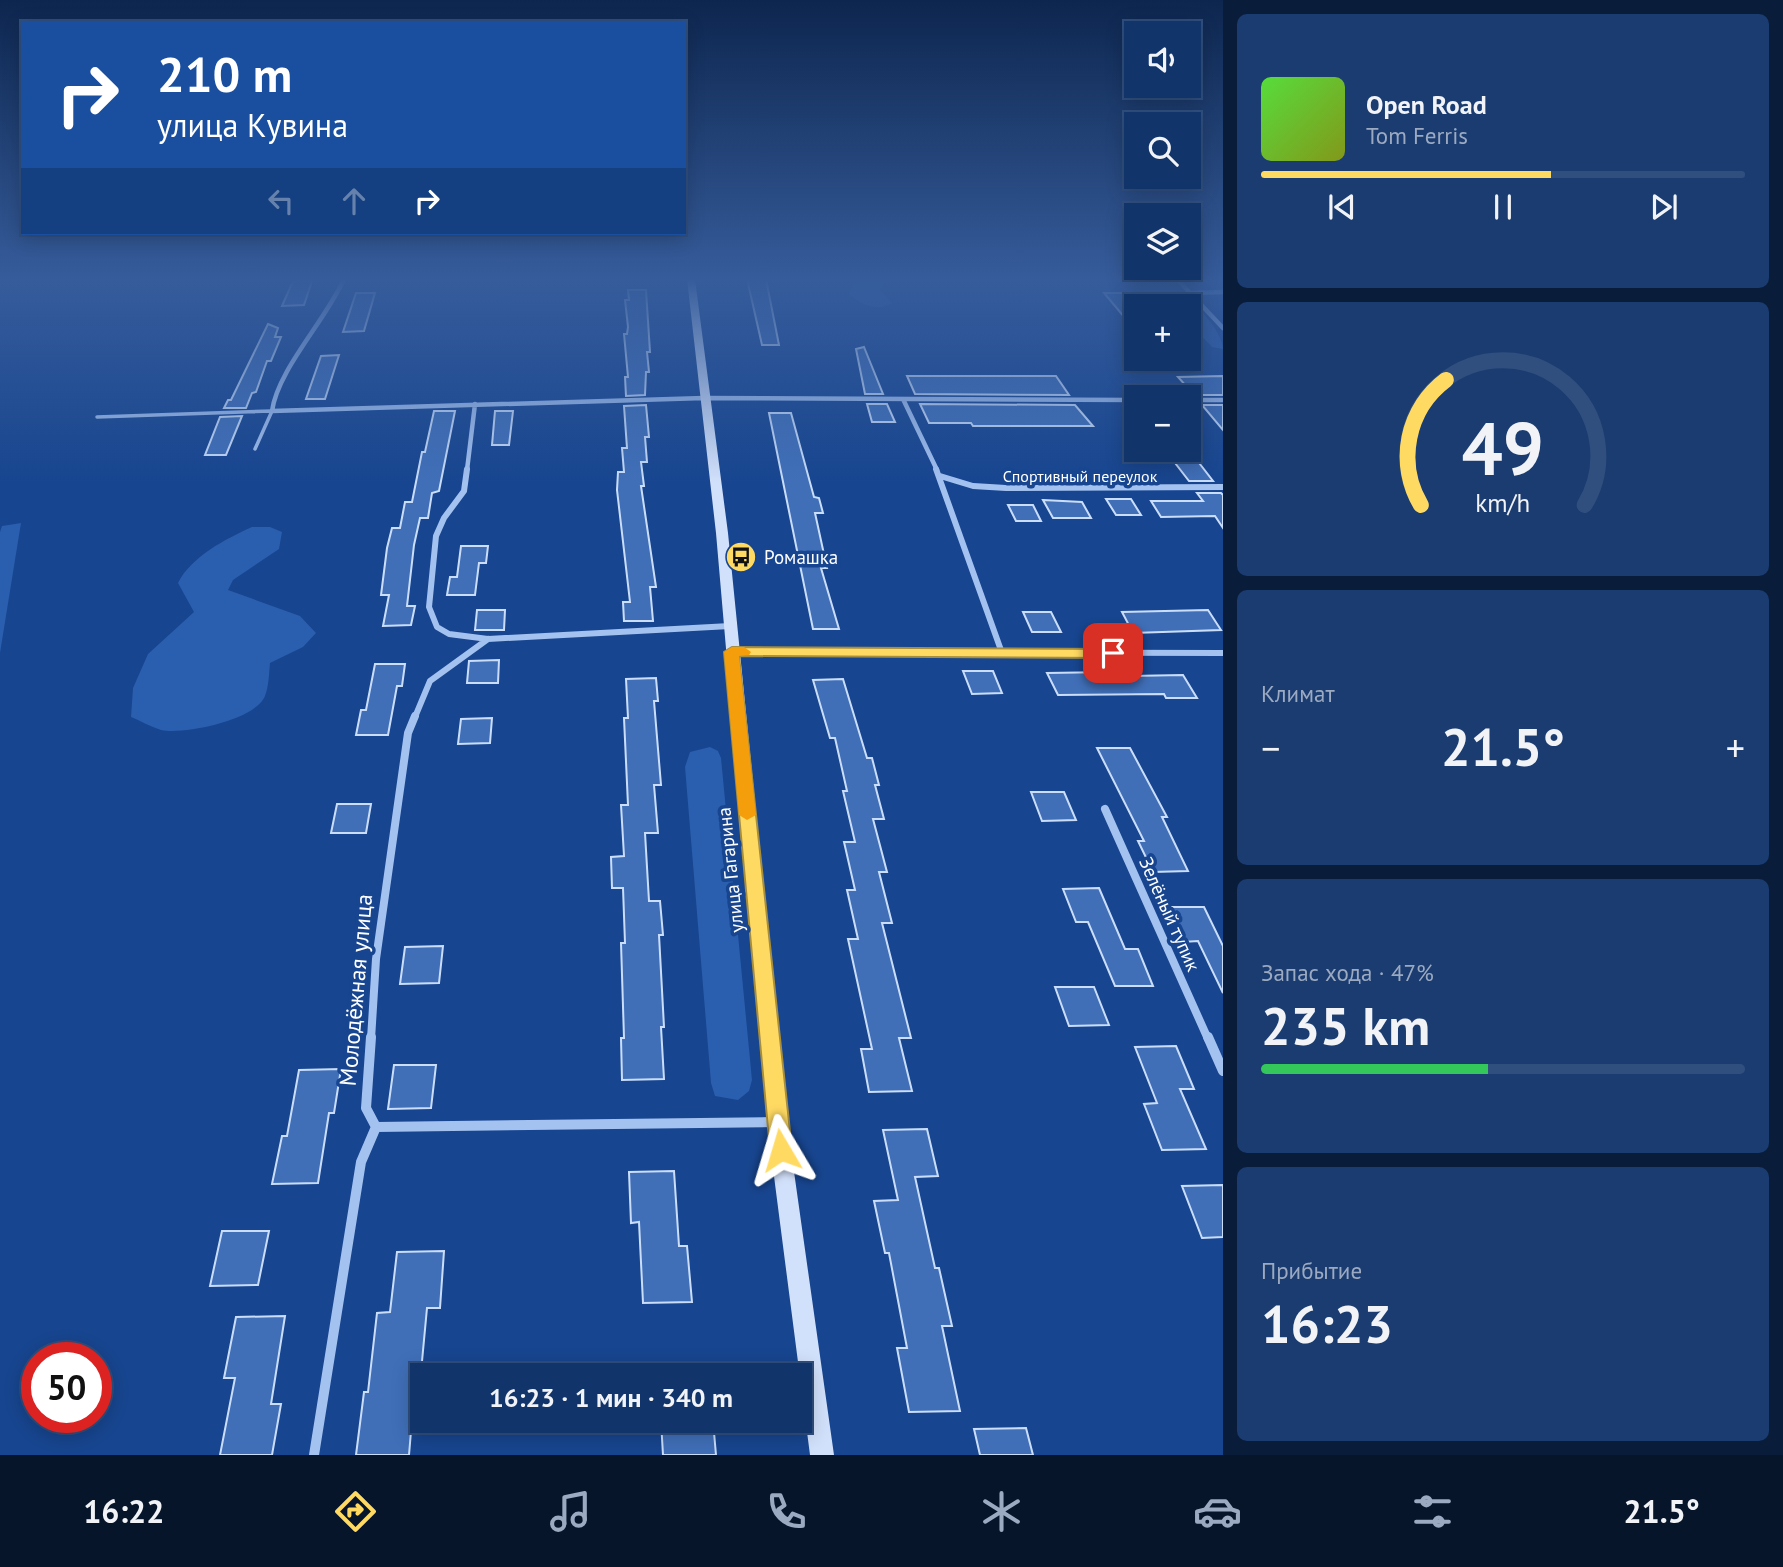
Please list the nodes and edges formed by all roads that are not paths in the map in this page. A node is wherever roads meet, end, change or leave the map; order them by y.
1 (306, 347) edge
2 (698, 347) edge
3 (704, 398) junction
4 (903, 399) junction
5 (1124, 400) edge
6 (1201, 400) edge
7 (1223, 400) edge
8 (475, 404) junction
9 (272, 411) junction
10 (97, 417) dead end
11 (255, 449) dead end
12 (940, 476) junction
13 (1223, 487) edge
14 (730, 625) junction
15 (488, 639) junction
16 (732, 652) junction
17 (1002, 653) junction
18 (1223, 653) edge
19 (1105, 809) dead end
20 (1223, 1071) edge
21 (777, 1122) junction
22 (376, 1127) junction
23 (314, 1455) edge
24 (822, 1455) edge

1 - 9 street
2 - 3 main road, улица Гагарина
3 - 4 street
3 - 8 street
3 - 14 main road, улица Гагарина
4 - 5 street
4 - 12 street
6 - 7 street
8 - 9 street
8 - 15 street
9 - 10 lane
9 - 11 lane
12 - 13 street, Спортивный переулок
12 - 17 street
14 - 15 street
14 - 16 main road, улица Гагарина
15 - 22 street, Молодёжная улица
16 - 17 street
16 - 21 main road, улица Гагарина
17 - 18 street
19 - 20 street, Зелёный тупик
21 - 22 street
21 - 24 main road, улица Гагарина
22 - 23 street

